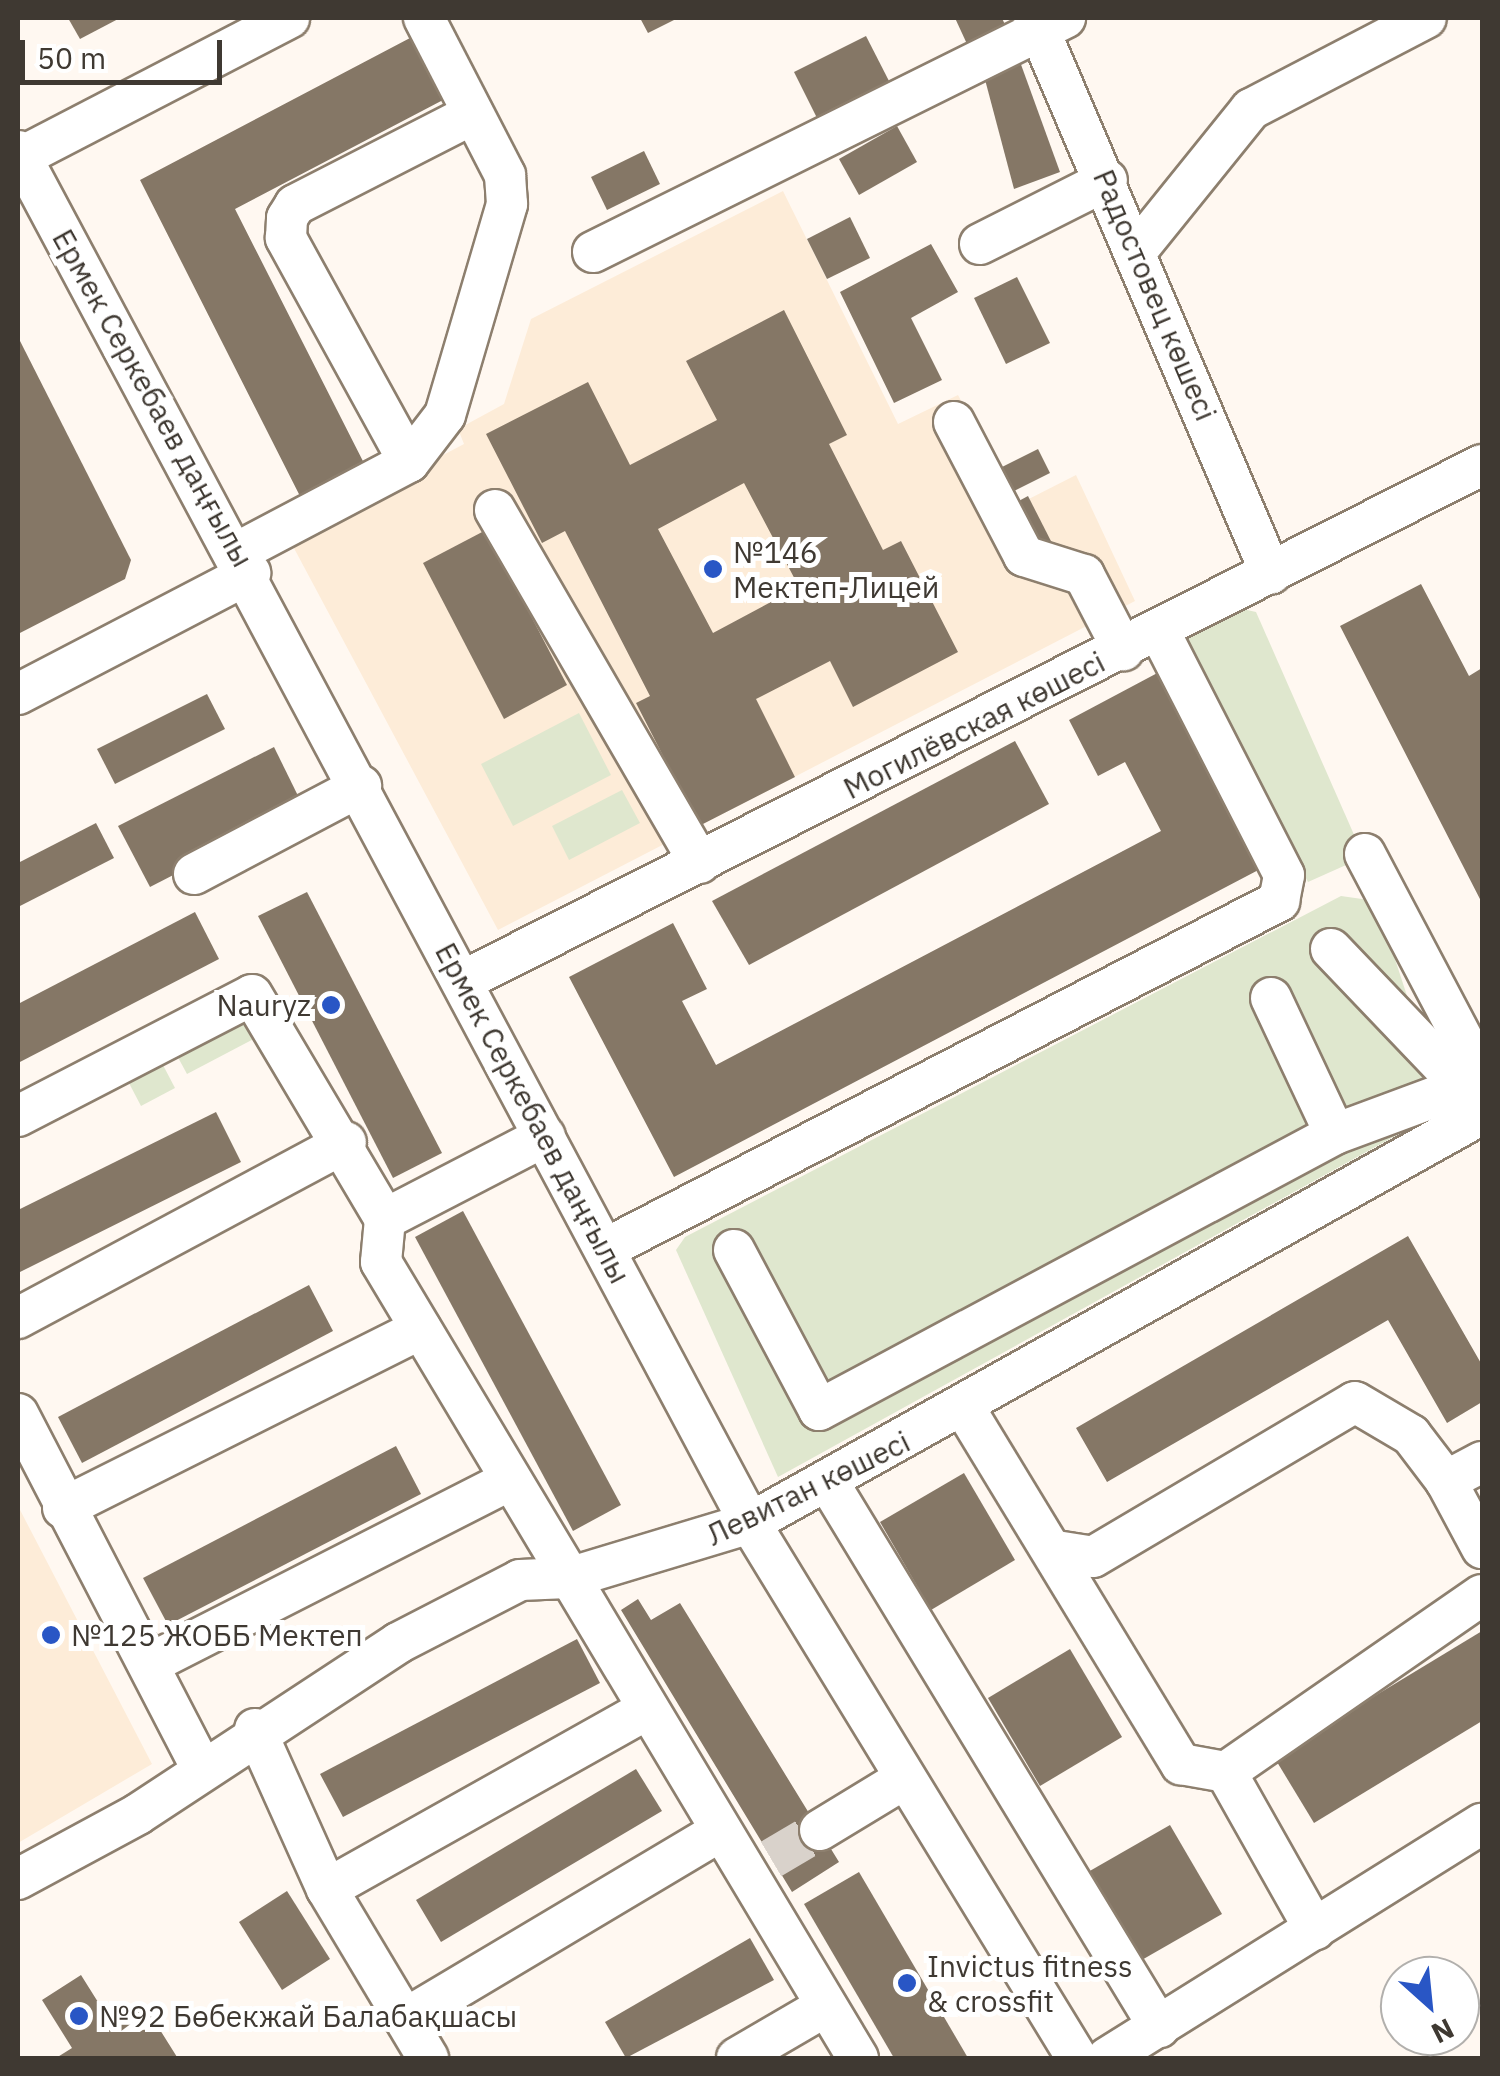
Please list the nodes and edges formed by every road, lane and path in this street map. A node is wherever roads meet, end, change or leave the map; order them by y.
1 (290, 18) edge
2 (424, 18) edge
3 (1426, 18) edge
4 (1046, 22) edge
5 (474, 114) junction
6 (21, 163) edge
7 (1107, 180) junction
8 (980, 244) dead end
9 (1138, 250) junction
10 (593, 252) dead end
11 (954, 422) dead end
12 (410, 462) junction
13 (1482, 465) edge
14 (495, 510) dead end
15 (244, 563) junction
16 (1271, 574) junction
17 (1160, 632) junction
18 (1123, 650) junction
19 (18, 694) edge
20 (361, 786) junction
21 (1365, 854) dead end
22 (700, 863) junction
23 (194, 874) dead end
24 (1331, 949) dead end
25 (463, 981) junction
26 (1271, 998) dead end
27 (1482, 1076) edge
28 (1480, 1114) edge
29 (18, 1116) edge
30 (1335, 1134) junction
31 (545, 1136) junction
32 (346, 1142) junction
33 (384, 1219) junction
34 (605, 1249) junction
35 (734, 1250) dead end
36 (18, 1318) edge
37 (421, 1329) junction
38 (964, 1410) junction
39 (18, 1414) edge
40 (1482, 1462) edge
41 (508, 1481) junction
42 (828, 1482) junction
43 (1446, 1482) junction
44 (63, 1508) junction
45 (750, 1523) junction
46 (1482, 1548) edge
47 (1056, 1551) junction
48 (568, 1578) junction
49 (1482, 1596) edge
50 (151, 1664) junction
51 (646, 1710) junction
52 (256, 1729) junction
53 (202, 1767) junction
54 (1226, 1772) junction
55 (904, 1779) junction
56 (1482, 1824) edge
57 (820, 1830) tunnel mouth
58 (720, 1831) junction
59 (18, 1879) edge
60 (327, 1889) junction
61 (1315, 1930) junction
62 (826, 2006) junction
63 (405, 2019) junction
64 (1158, 2026) junction
65 (428, 2058) edge
66 (737, 2058) edge
67 (858, 2058) edge
68 (1077, 2058) edge
69 (1107, 2058) edge

1 - 6 street
2 - 5 street
3 - 9 street
4 - 7 street, Радостовец көшесі
4 - 10 street
5 - 12 street
5 - 12 street
6 - 15 street, Ермек Серкебаев даңғылы
7 - 8 street
7 - 9 street, Радостовец көшесі
9 - 16 street, Радостовец көшесі
11 - 18 street
12 - 15 street
13 - 16 street, Могилёвская көшесі
14 - 22 street
15 - 19 street
15 - 20 street, Ермек Серкебаев даңғылы
16 - 17 street, Могилёвская көшесі
17 - 18 street, Могилёвская көшесі
17 - 34 street
18 - 22 street, Могилёвская көшесі
20 - 23 street
20 - 25 street, Ермек Серкебаев даңғылы
21 - 27 street
22 - 25 street, Могилёвская көшесі
24 - 28 street
25 - 31 street, Ермек Серкебаев даңғылы
26 - 30 street
28 - 30 street
28 - 38 street, Левитан көшесі
29 - 32 street
30 - 35 street
31 - 33 street
31 - 34 street, Ермек Серкебаев даңғылы
32 - 33 street
32 - 36 street
33 - 37 street
34 - 45 street, Ермек Серкебаев даңғылы
37 - 41 street
37 - 44 street
38 - 42 street, Левитан көшесі
38 - 47 street
39 - 44 street
40 - 43 street
41 - 48 street
41 - 50 street
42 - 45 street, Левитан көшесі
42 - 64 street
43 - 46 street
43 - 47 street
44 - 50 street
45 - 48 street, Левитан көшесі
45 - 55 street, Ермек Серкебаев даңғылы
47 - 54 street
48 - 51 street
48 - 52 street, Левитан көшесі
49 - 54 street
50 - 53 street
51 - 58 street
51 - 60 street
52 - 53 street, Левитан көшесі
52 - 60 street
53 - 59 street, Левитан көшесі
54 - 61 street
55 - 57 street
55 - 68 street, Ермек Серкебаев даңғылы
56 - 61 street
58 - 62 street
58 - 63 street
60 - 63 street
61 - 64 street
62 - 66 street
62 - 67 street
63 - 65 street
64 - 69 street

